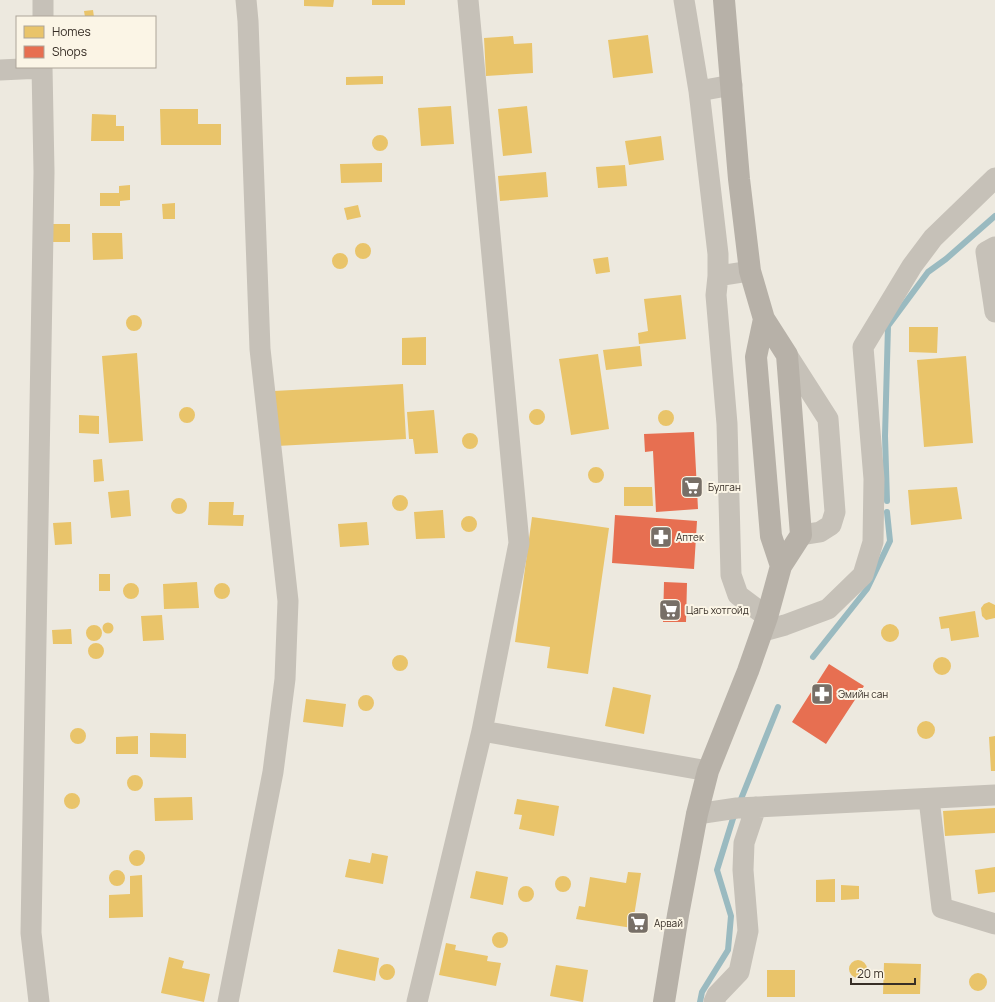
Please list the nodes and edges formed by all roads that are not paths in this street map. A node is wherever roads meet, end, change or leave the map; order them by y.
1 (43, 0) edge
2 (246, 0) edge
3 (468, 0) edge
4 (684, 0) edge
5 (724, 0) edge
6 (43, 16) edge
7 (28, 68) edge
8 (42, 68) edge
9 (0, 70) edge
10 (732, 85) junction
11 (699, 91) junction
12 (995, 178) edge
13 (995, 247) edge
14 (750, 271) junction
15 (718, 276) junction
16 (995, 312) edge
17 (764, 319) junction
18 (787, 355) junction
19 (801, 535) junction
20 (781, 566) junction
21 (765, 624) junction
22 (482, 731) junction
23 (708, 771) junction
24 (995, 795) edge
25 (929, 799) junction
26 (756, 807) junction
27 (697, 814) junction
28 (995, 924) edge
29 (39, 1002) edge
30 (228, 1002) edge
31 (417, 1002) edge
32 (664, 1002) edge
33 (714, 1002) edge

1 - 6 street
2 - 30 street
3 - 22 street
4 - 11 street
5 - 10 street
7 - 9 street
8 - 29 street
10 - 11 street
10 - 14 street
11 - 15 street
12 - 21 street
13 - 16 street
14 - 15 street
14 - 17 street
15 - 21 street
17 - 18 street
17 - 20 street
18 - 19 street
18 - 19 street
19 - 20 street
20 - 21 street
21 - 23 street
22 - 23 street
22 - 31 street
23 - 27 street
24 - 25 street
25 - 26 street
25 - 28 street
26 - 27 street
26 - 33 street
27 - 32 street

